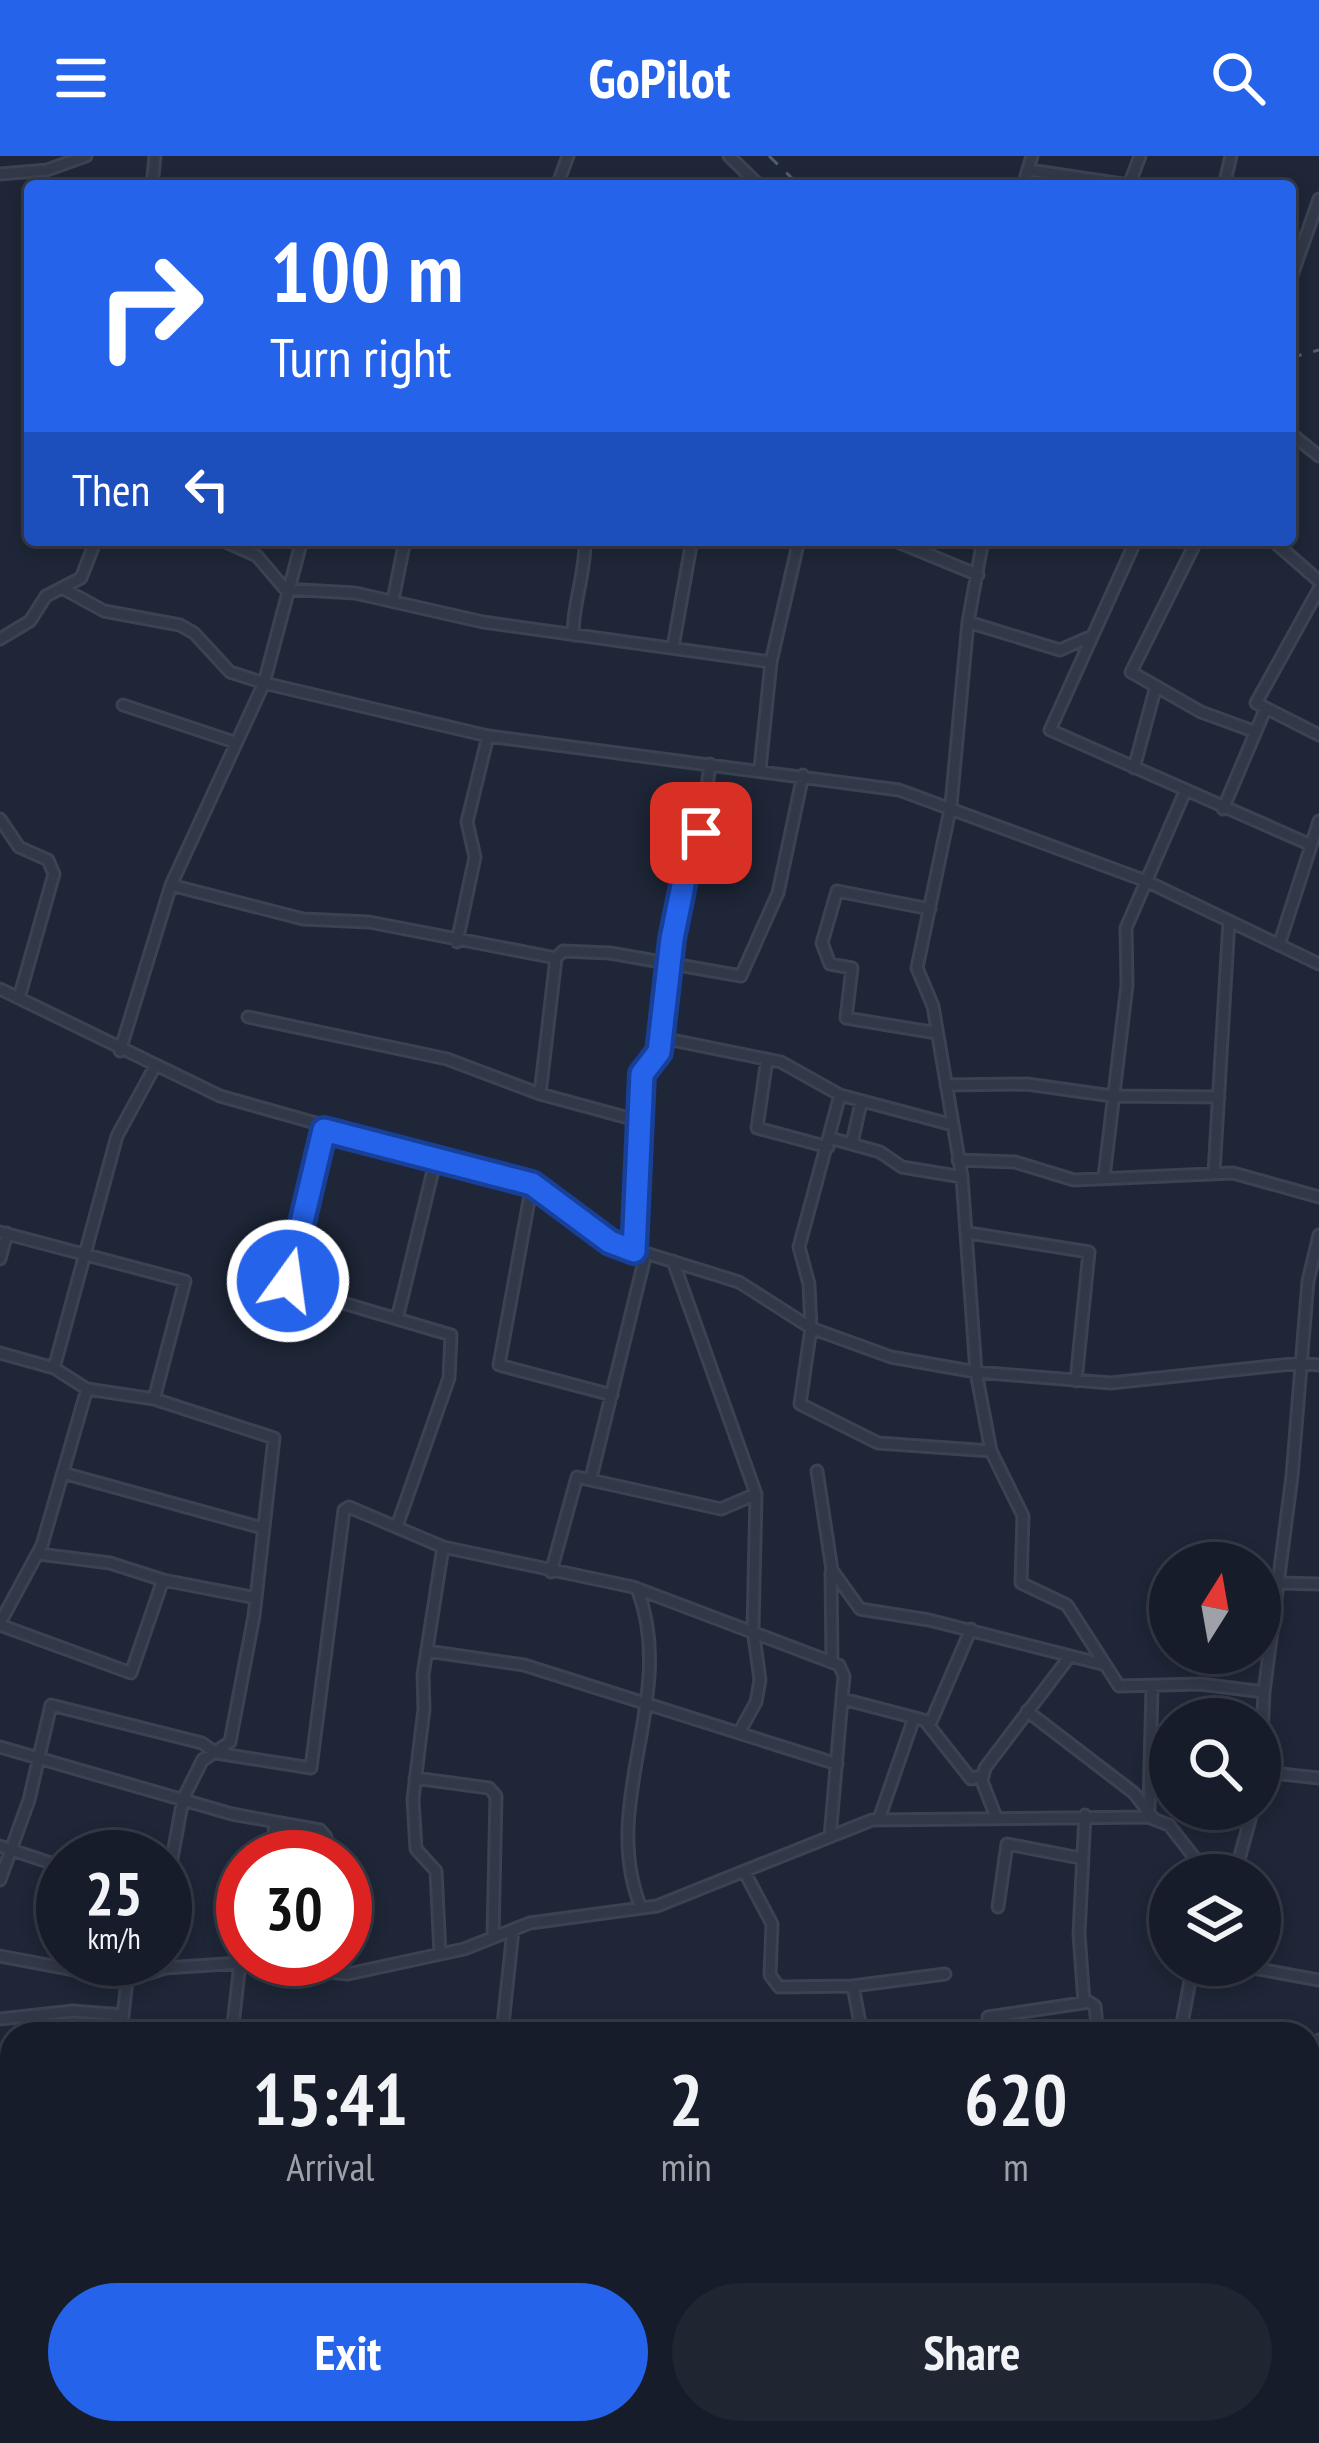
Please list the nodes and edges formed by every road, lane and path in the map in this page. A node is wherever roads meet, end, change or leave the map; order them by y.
1 (49, 156) edge
2 (86, 156) edge
3 (728, 156) edge
4 (1033, 156) edge
5 (47, 170) junction
6 (1029, 170) junction
7 (0, 173) edge
8 (754, 180) edge
9 (1025, 180) edge
10 (1095, 180) edge
11 (1319, 199) edge
12 (1296, 263) edge
13 (94, 546) edge
14 (234, 546) edge
15 (300, 546) edge
16 (404, 546) edge
17 (586, 546) edge
18 (691, 546) edge
19 (798, 546) edge
20 (907, 546) edge
21 (982, 546) edge
22 (1133, 546) edge
23 (1194, 546) edge
24 (1279, 546) edge
25 (1319, 561) edge
26 (1309, 573) junction
27 (978, 574) junction
28 (1319, 585) edge
29 (285, 589) junction
30 (64, 590) junction
31 (393, 600) junction
32 (968, 622) junction
33 (573, 635) junction
34 (1090, 637) junction
35 (0, 639) edge
36 (673, 647) junction
37 (771, 662) junction
38 (264, 683) junction
39 (1155, 690) junction
40 (123, 705) dead end
41 (1265, 710) junction
42 (1256, 733) junction
43 (1319, 735) edge
44 (488, 736) junction
45 (234, 742) junction
46 (710, 764) junction
47 (1133, 768) junction
48 (760, 769) junction
49 (802, 775) junction
50 (1184, 794) junction
51 (951, 805) junction
52 (1223, 809) junction
53 (0, 819) edge
54 (1319, 821) edge
55 (1311, 845) junction
56 (1146, 881) junction
57 (171, 885) junction
58 (930, 909) junction
59 (1229, 921) junction
60 (457, 941) junction
61 (1279, 945) junction
62 (556, 958) junction
63 (670, 962) junction
64 (1319, 964) edge
65 (0, 989) edge
66 (19, 998) junction
67 (248, 1017) dead end
68 (937, 1033) junction
69 (662, 1038) junction
70 (120, 1051) junction
71 (767, 1058) junction
72 (154, 1068) junction
73 (946, 1085) junction
74 (540, 1094) junction
75 (840, 1095) junction
76 (1112, 1096) junction
77 (1219, 1097) junction
78 (861, 1103) junction
79 (636, 1120) junction
80 (953, 1124) junction
81 (324, 1130) junction
82 (829, 1143) junction
83 (852, 1143) junction
84 (436, 1158) junction
85 (958, 1160) junction
86 (1214, 1173) junction
87 (962, 1177) junction
88 (1104, 1177) junction
89 (532, 1184) junction
90 (1319, 1197) edge
91 (3, 1232) edge
92 (969, 1233) junction
93 (1319, 1234) edge
94 (640, 1252) junction
95 (83, 1254) junction
96 (0, 1259) edge
97 (673, 1262) junction
98 (398, 1316) junction
99 (812, 1328) junction
100 (0, 1353) edge
101 (1301, 1363) junction
102 (1319, 1366) edge
103 (54, 1368) junction
104 (976, 1372) junction
105 (1076, 1381) junction
106 (87, 1389) junction
107 (612, 1395) junction
108 (154, 1399) junction
109 (991, 1451) junction
110 (817, 1471) dead end
111 (62, 1473) junction
112 (591, 1478) junction
113 (756, 1494) junction
114 (397, 1526) junction
115 (262, 1528) junction
116 (443, 1547) junction
117 (39, 1553) junction
118 (832, 1567) junction
119 (551, 1572) junction
120 (1281, 1573) edge
121 (163, 1580) junction
122 (1281, 1583) edge
123 (1319, 1584) edge
124 (638, 1591) junction
125 (256, 1598) junction
126 (0, 1624) edge
127 (753, 1629) junction
128 (971, 1629) junction
129 (427, 1651) junction
130 (1070, 1656) junction
131 (832, 1662) junction
132 (1102, 1664) junction
133 (1267, 1674) edge
134 (1152, 1688) junction
135 (1264, 1692) junction
136 (1152, 1698) edge
137 (1264, 1698) edge
138 (843, 1700) junction
139 (646, 1704) junction
140 (1027, 1712) junction
141 (920, 1720) junction
142 (740, 1731) junction
143 (202, 1743) junction
144 (0, 1747) edge
145 (216, 1753) junction
146 (38, 1755) junction
147 (203, 1760) junction
148 (837, 1764) junction
149 (982, 1775) junction
150 (1281, 1777) edge
151 (415, 1778) junction
152 (1319, 1778) edge
153 (183, 1799) junction
154 (1149, 1812) edge
155 (1149, 1814) edge
156 (1084, 1815) junction
157 (996, 1817) junction
158 (879, 1819) junction
159 (275, 1824) junction
160 (177, 1830) edge
161 (274, 1830) edge
162 (308, 1830) edge
163 (1173, 1830) edge
164 (830, 1837) junction
165 (4, 1848) edge
166 (1192, 1854) edge
167 (36, 1858) edge
168 (1080, 1858) junction
169 (744, 1871) junction
170 (0, 1880) edge
171 (998, 1907) dead end
172 (641, 1908) junction
173 (513, 1930) junction
174 (493, 1937) junction
175 (440, 1954) junction
176 (0, 1956) edge
177 (36, 1963) edge
178 (372, 1969) edge
179 (1281, 1973) edge
180 (945, 1974) dead end
181 (1319, 1980) edge
182 (126, 1986) edge
183 (237, 1986) edge
184 (853, 1986) junction
185 (1189, 1986) edge
186 (1084, 2002) junction
187 (123, 2015) junction
188 (988, 2017) dead end
189 (0, 2019) edge
190 (122, 2022) edge
191 (233, 2022) edge
192 (503, 2022) edge
193 (860, 2022) edge
194 (1097, 2022) edge
195 (1182, 2022) edge

1 - 5 street
2 - 5 street
3 - 8 street
4 - 6 street
5 - 7 street
6 - 9 street
6 - 10 street
11 - 12 street
13 - 30 street
14 - 29 street
15 - 29 street
16 - 31 street
17 - 33 street
18 - 36 street
19 - 37 street
20 - 27 street
21 - 27 street
22 - 34 street
23 - 39 street
24 - 26 street
25 - 26 street
26 - 28 street
27 - 32 street
28 - 41 street
29 - 31 street
29 - 38 street
30 - 35 street
30 - 38 street
31 - 33 street
32 - 34 street
32 - 51 street
33 - 36 street
34 - 47 street
36 - 37 street
37 - 48 street
38 - 44 street
38 - 45 street
39 - 42 street
39 - 47 street
40 - 45 street
41 - 42 street
41 - 43 street
42 - 52 street
44 - 46 street
44 - 60 street
45 - 57 street
46 - 48 street
46 - 63 street
47 - 50 street
48 - 49 street
49 - 51 street
49 - 63 street
50 - 52 street
50 - 56 street
51 - 56 street
51 - 58 street
52 - 55 street
53 - 66 street
54 - 55 street
55 - 61 street
56 - 59 street
56 - 76 street
57 - 60 street
57 - 70 street
58 - 68 street
58 - 68 street
59 - 61 street
59 - 77 street
60 - 62 street
61 - 64 street
62 - 63 street
62 - 74 street
63 - 69 street
65 - 66 street
66 - 70 street
67 - 74 street
68 - 73 street
69 - 71 street
69 - 79 street
70 - 72 street
71 - 75 street
71 - 82 street
72 - 81 street
72 - 95 street
73 - 76 street
73 - 80 street
74 - 79 street
75 - 78 street
75 - 82 street
76 - 77 street
76 - 88 street
77 - 86 street
78 - 80 street
78 - 83 street
79 - 94 street
80 - 85 street
81 - 84 street
81 - 98 street
82 - 83 street
82 - 99 street
83 - 87 street
84 - 89 street
84 - 98 street
85 - 87 street
85 - 88 street
86 - 88 street
86 - 90 street
87 - 92 street
89 - 94 street
89 - 107 street
91 - 95 street
91 - 96 street
92 - 104 street
92 - 105 street
93 - 101 street
94 - 97 street
94 - 107 street
95 - 103 street
95 - 108 street
97 - 99 street
97 - 113 street
98 - 114 street
99 - 104 street
99 - 109 street
100 - 103 street
101 - 102 street
101 - 105 street
101 - 120 street
103 - 106 street
104 - 105 street
104 - 109 street
106 - 108 street
106 - 111 street
107 - 112 street
108 - 115 street
109 - 132 street
110 - 118 street
111 - 115 street
111 - 117 street
112 - 113 street
112 - 119 street
113 - 127 street
114 - 116 street
114 - 145 street
115 - 125 street
116 - 119 street
116 - 129 street
117 - 121 street
117 - 126 street
118 - 128 street
118 - 131 street
119 - 124 street
121 - 125 street
121 - 126 street
122 - 123 street
124 - 127 street
124 - 139 street
125 - 145 street
127 - 131 street
127 - 142 street
128 - 130 street
128 - 141 street
129 - 139 street
129 - 151 street
130 - 132 street
130 - 140 street
131 - 138 street
132 - 134 street
133 - 135 street
134 - 135 street
134 - 136 street
135 - 137 street
138 - 141 street
138 - 148 street
139 - 142 street
139 - 172 street
140 - 149 street
140 - 154 street
141 - 149 street
141 - 158 street
142 - 148 street
143 - 145 street
143 - 146 street
143 - 147 street
144 - 146 street
145 - 147 street
146 - 153 street
146 - 165 street
147 - 153 street
148 - 164 street
149 - 157 street
150 - 152 street
151 - 174 street
151 - 175 street
153 - 159 street
153 - 160 street
155 - 156 street
156 - 157 street
156 - 168 street
157 - 158 street
158 - 164 street
159 - 161 street
159 - 162 street
163 - 166 street
164 - 169 street
165 - 167 street
165 - 170 street
168 - 171 street
168 - 186 street
169 - 172 street
169 - 184 street
172 - 173 street
173 - 174 street
173 - 192 street
174 - 175 street
175 - 178 street
176 - 177 street
179 - 181 street
180 - 184 street
182 - 187 street
183 - 191 street
184 - 193 street
185 - 195 street
186 - 188 street
186 - 194 street
187 - 189 street
187 - 190 street

